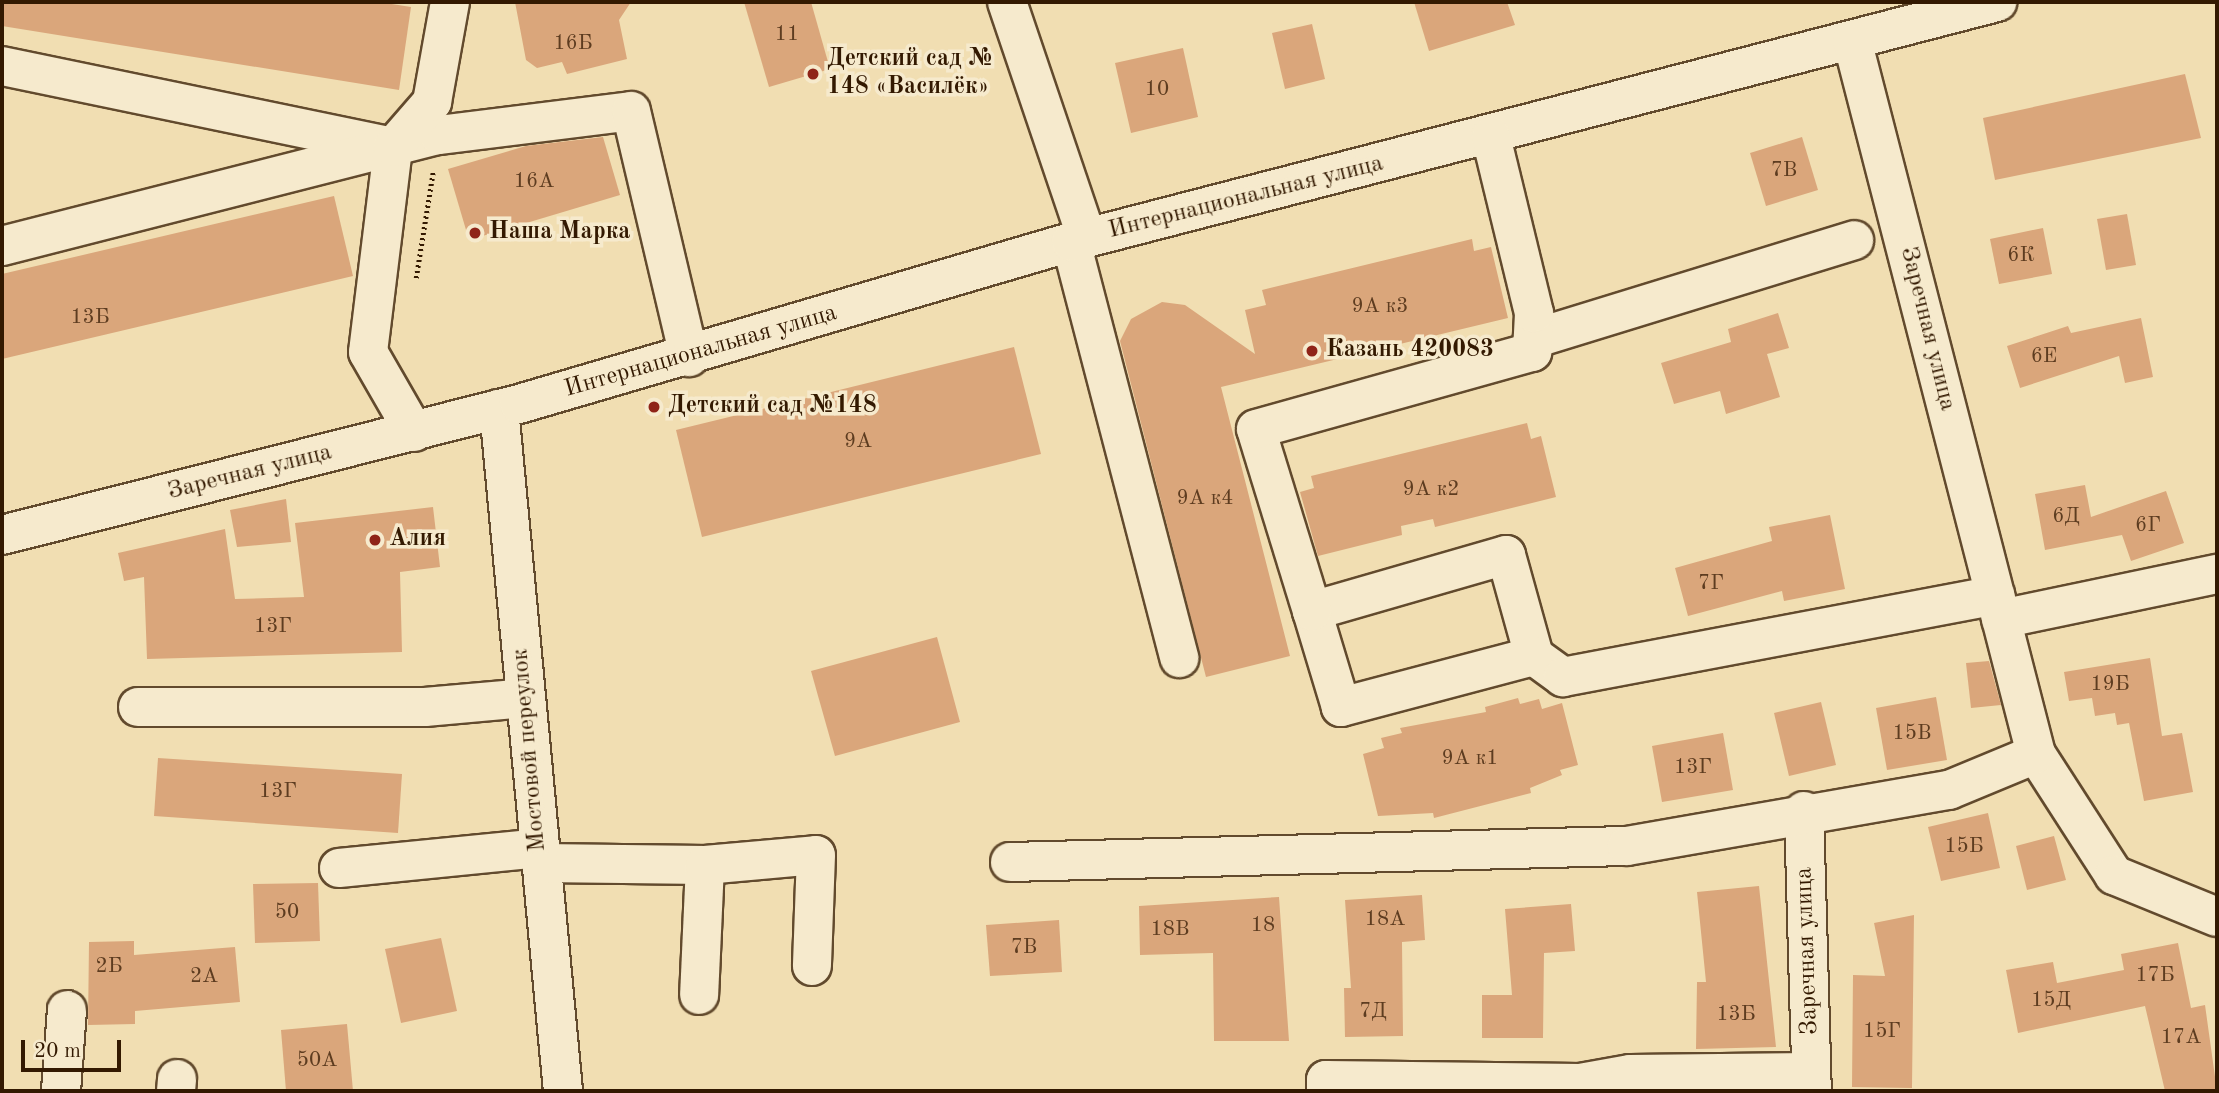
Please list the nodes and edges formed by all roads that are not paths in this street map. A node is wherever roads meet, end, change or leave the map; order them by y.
1 (450, 2) edge
2 (1007, 2) edge
3 (1997, 2) edge
4 (1852, 40) junction
5 (2, 66) edge
6 (1491, 136) junction
7 (393, 147) junction
8 (1079, 240) junction
9 (1854, 240) dead end
10 (2, 246) edge
11 (1533, 339) junction
12 (689, 357) junction
13 (499, 409) junction
14 (414, 432) junction
15 (2, 535) edge
16 (2217, 574) edge
17 (1998, 607) junction
18 (1312, 611) junction
19 (1534, 656) junction
20 (1178, 658) dead end
21 (525, 698) junction
22 (138, 707) dead end
23 (2036, 754) junction
24 (1804, 811) junction
25 (540, 856) junction
26 (1010, 862) dead end
27 (705, 865) junction
28 (339, 868) dead end
29 (2217, 917) edge
30 (812, 965) dead end
31 (699, 995) dead end
32 (67, 1010) dead end
33 (1812, 1082) edge
34 (1457, 1087) edge
35 (61, 1091) edge
36 (563, 1091) edge
37 (1326, 1091) edge

1 - 7 street
2 - 8 street
3 - 4 street, Интернациональная улица
4 - 6 street, Интернациональная улица
4 - 17 street, Заречная улица
5 - 7 street
6 - 8 street, Интернациональная улица
6 - 11 street
7 - 10 street
7 - 12 street
7 - 14 street
8 - 12 street, Интернациональная улица
8 - 20 street
9 - 11 street
11 - 18 street
12 - 13 street, Интернациональная улица
13 - 14 street, Заречная улица
13 - 21 street, Мостовой переулок
14 - 15 street, Заречная улица
16 - 17 street
17 - 19 street
17 - 23 street, Заречная улица
18 - 19 street
18 - 19 street
21 - 22 street
21 - 25 street, Мостовой переулок
23 - 24 street
23 - 29 street, Заречная улица
24 - 26 street
24 - 33 street, Заречная улица
25 - 27 street
25 - 28 street
25 - 36 street, Мостовой переулок
27 - 30 street
27 - 31 street
32 - 35 street
33 - 34 street
34 - 37 street

